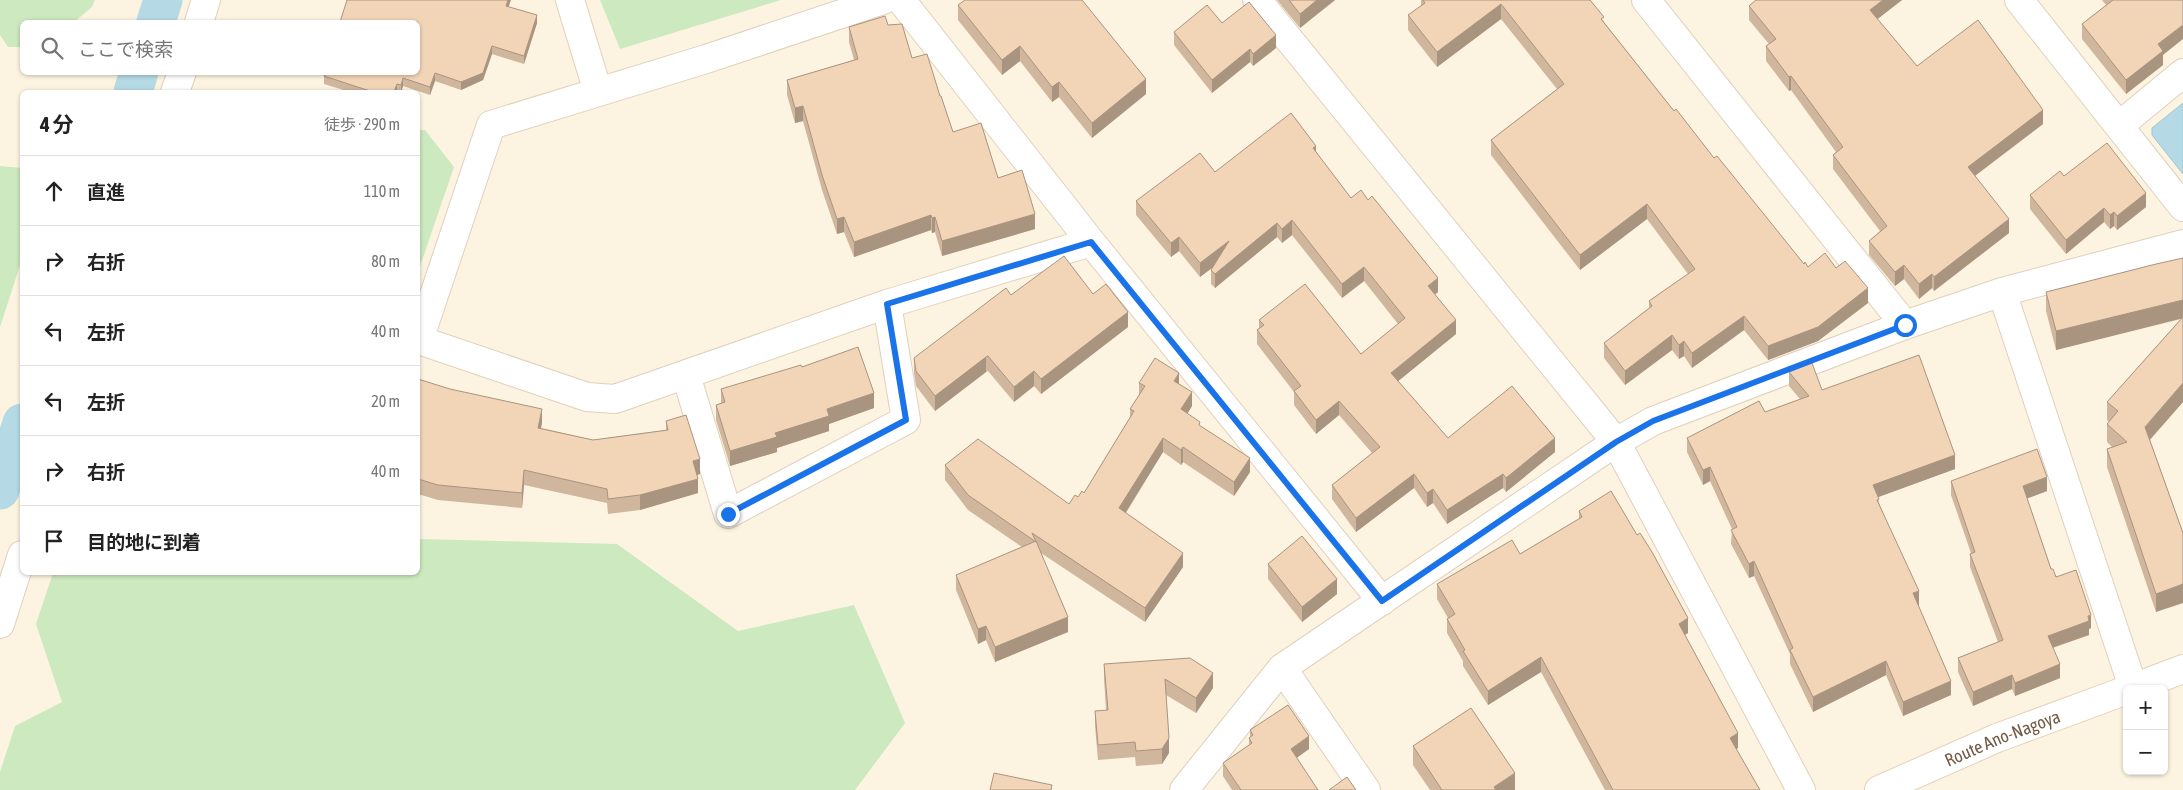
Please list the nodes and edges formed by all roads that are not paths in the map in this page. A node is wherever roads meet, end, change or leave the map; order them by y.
1 (206, 0) edge
2 (570, 0) edge
3 (883, 0) edge
4 (901, 0) edge
5 (1257, 0) edge
6 (1646, 0) edge
7 (2020, 0) edge
8 (199, 20) edge
9 (2183, 73) edge
10 (181, 75) edge
11 (176, 90) edge
12 (598, 92) junction
13 (2120, 125) junction
14 (2183, 207) edge
15 (1091, 242) junction
16 (2183, 244) edge
17 (2002, 292) junction
18 (887, 304) junction
19 (1905, 325) junction
20 (420, 337) edge
21 (420, 340) edge
22 (686, 375) junction
23 (1616, 442) junction
24 (20, 562) edge
25 (1382, 601) junction
26 (0, 624) edge
27 (1282, 668) junction
28 (2183, 669) edge
29 (2129, 685) edge
30 (2141, 685) edge
31 (2123, 692) edge
32 (1184, 790) edge
33 (1366, 790) edge
34 (1801, 790) edge
35 (1879, 790) edge

1 - 8 street
2 - 12 street
3 - 12 street
4 - 15 street
5 - 23 street
6 - 19 street
7 - 13 street
9 - 13 street
10 - 11 street
12 - 20 street
13 - 14 street
15 - 18 street
15 - 25 street
16 - 17 street
17 - 19 street
17 - 29 street
18 - 22 street
18 - 22 street
19 - 23 street
21 - 22 street
23 - 25 street
23 - 34 street
24 - 26 street
25 - 27 street
27 - 32 street
27 - 33 street
28 - 30 street, Route Ano-Nagoya
31 - 35 street, Route Ano-Nagoya

